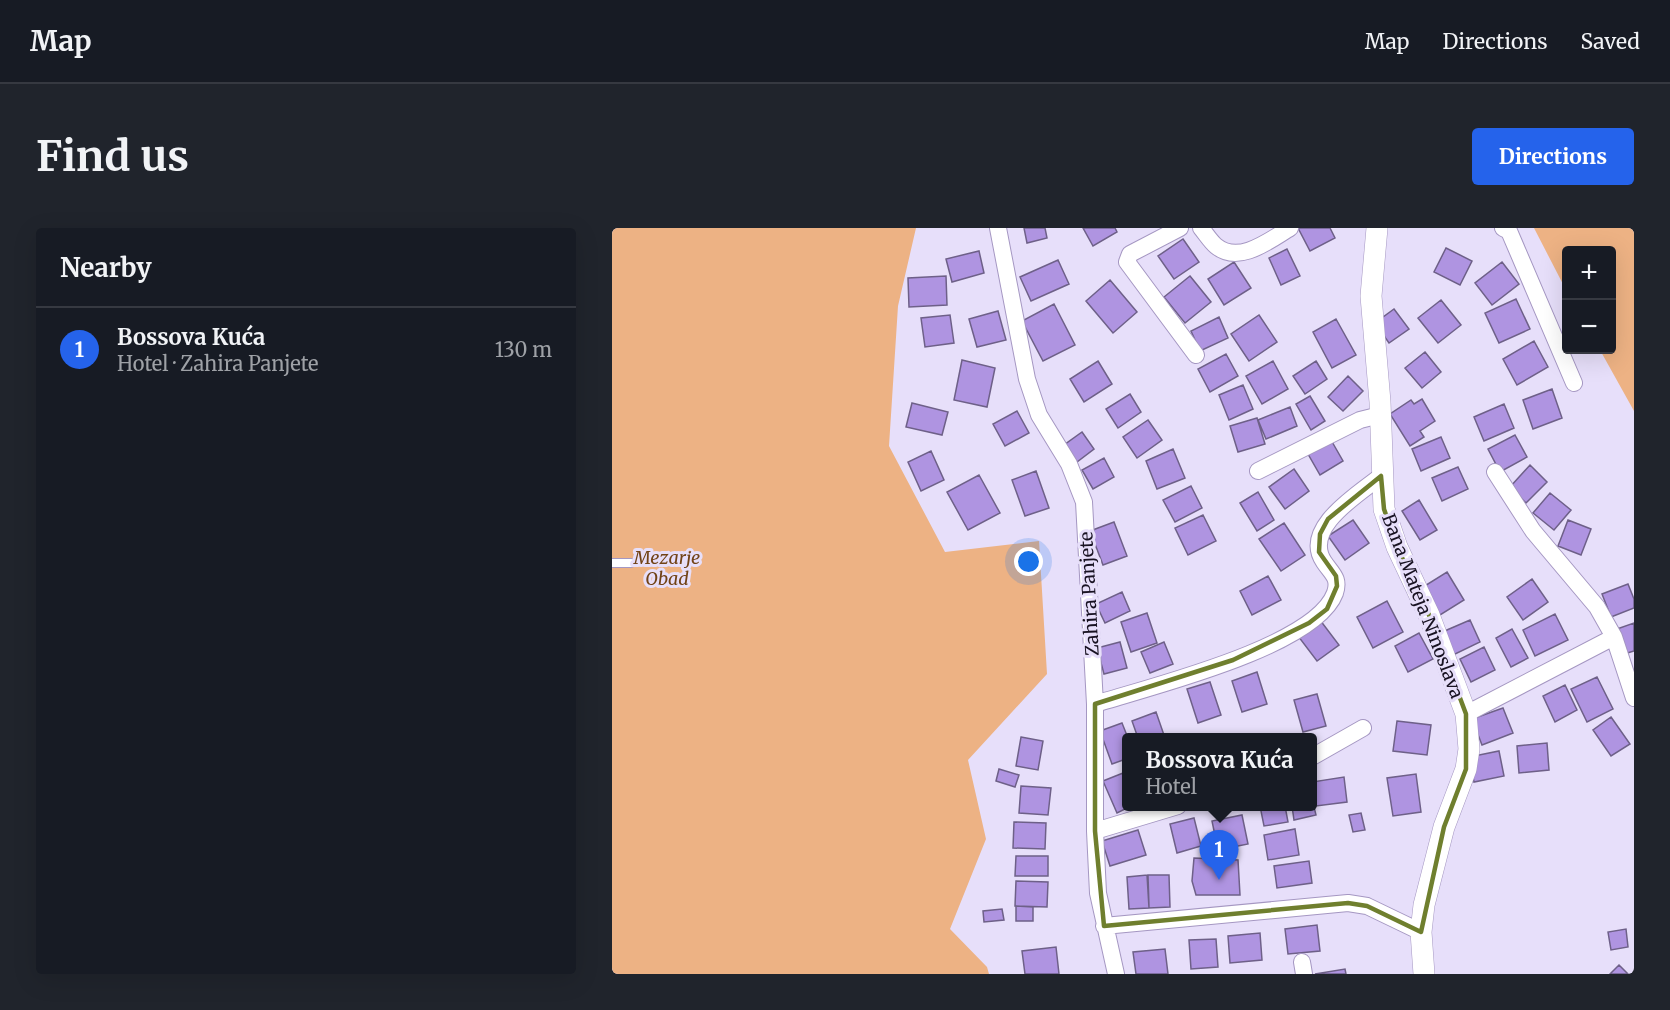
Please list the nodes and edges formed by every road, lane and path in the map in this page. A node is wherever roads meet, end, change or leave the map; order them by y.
1 (998, 228) edge
2 (1180, 228) edge
3 (1201, 228) edge
4 (1290, 228) edge
5 (1377, 228) edge
6 (1503, 228) edge
7 (1196, 354) dead end
8 (1574, 383) dead end
9 (1380, 416) junction
10 (1258, 471) dead end
11 (1495, 472) dead end
12 (1381, 476) junction
13 (612, 563) edge
14 (631, 563) dead end
15 (1614, 637) junction
16 (1634, 698) edge
17 (1095, 704) junction
18 (1466, 714) junction
19 (1363, 728) dead end
20 (1317, 754) edge
21 (1164, 811) edge
22 (1095, 831) junction
23 (1104, 926) junction
24 (1420, 932) junction
25 (1116, 974) edge
26 (1424, 974) edge

1 - 17 street, Zahira Panjete
2 - 7 street
3 - 4 street
5 - 9 street, Bana Mateja Ninoslava
6 - 8 street
9 - 10 street
9 - 12 street, Bana Mateja Ninoslava
11 - 15 street
12 - 17 street
12 - 18 street, Bana Mateja Ninoslava
13 - 14 lane
15 - 16 street
15 - 18 street
17 - 22 street, Zahira Panjete
18 - 24 street, Bana Mateja Ninoslava
19 - 20 street
21 - 22 street
22 - 23 street, Zahira Panjete
23 - 24 street
23 - 25 street, Zahira Panjete
24 - 26 street, Bana Mateja Ninoslava

